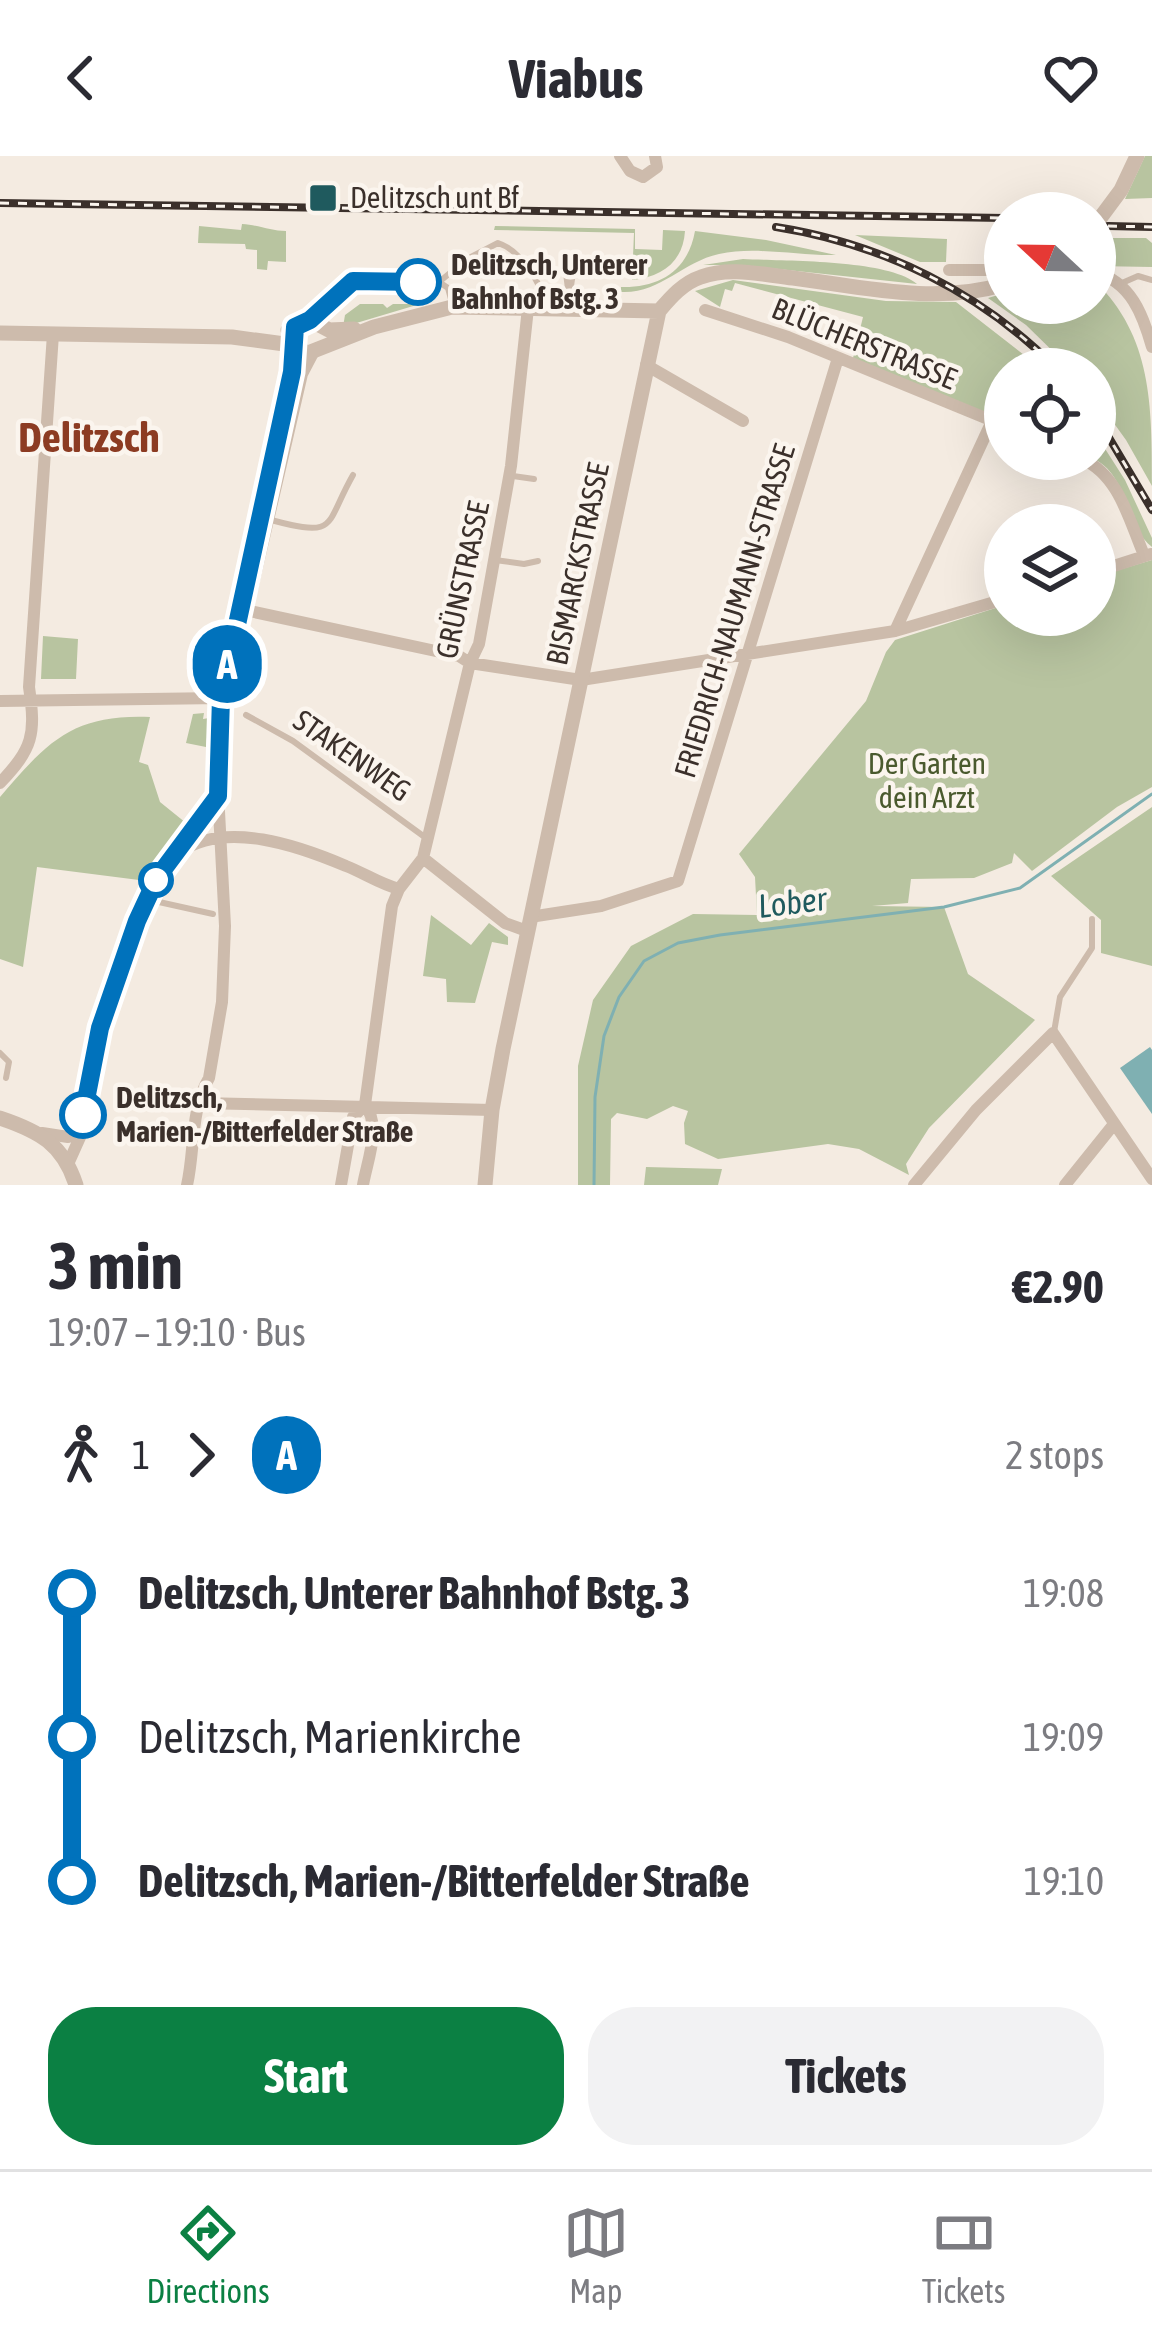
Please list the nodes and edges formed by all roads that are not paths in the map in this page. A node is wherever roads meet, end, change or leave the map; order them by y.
1 (620, 156) edge
2 (655, 156) edge
3 (1136, 160) edge
4 (1116, 192) edge
5 (949, 270) dead end
6 (984, 270) edge
7 (569, 273) dead end
8 (1152, 280) edge
9 (439, 282) junction
10 (1116, 283) edge
11 (1119, 285) junction
12 (984, 288) edge
13 (570, 300) junction
14 (452, 307) junction
15 (537, 308) junction
16 (705, 310) dead end
17 (659, 311) junction
18 (1148, 311) edge
19 (374, 327) junction
20 (0, 333) edge
21 (303, 333) junction
22 (53, 334) junction
23 (1152, 347) edge
24 (318, 350) junction
25 (838, 358) junction
26 (646, 365) junction
27 (984, 418) edge
28 (743, 422) dead end
29 (984, 454) edge
30 (353, 476) dead end
31 (509, 476) junction
32 (534, 478) dead end
33 (1111, 480) edge
34 (266, 514) junction
35 (1148, 554) edge
36 (495, 560) junction
37 (538, 561) dead end
38 (1116, 565) edge
39 (984, 604) edge
40 (240, 609) junction
41 (895, 631) junction
42 (748, 652) junction
43 (470, 663) junction
44 (580, 680) junction
45 (0, 700) edge
46 (31, 700) junction
47 (225, 704) junction
48 (246, 715) dead end
49 (0, 783) edge
50 (218, 796) junction
51 (224, 837) junction
52 (428, 838) junction
53 (174, 856) junction
54 (422, 858) junction
55 (399, 889) junction
56 (146, 899) junction
57 (213, 914) dead end
58 (1092, 919) dead end
59 (528, 924) junction
60 (1053, 1034) junction
61 (0, 1053) edge
62 (6, 1078) dead end
63 (200, 1103) junction
64 (365, 1105) junction
65 (492, 1110) junction
66 (0, 1118) edge
67 (1114, 1124) junction
68 (81, 1125) junction
69 (42, 1133) junction
70 (68, 1164) junction
71 (1152, 1179) edge
72 (76, 1185) edge
73 (187, 1185) edge
74 (341, 1185) edge
75 (363, 1185) edge
76 (485, 1185) edge
77 (914, 1185) edge
78 (1065, 1185) edge

1 - 2 street
3 - 4 street
5 - 6 street
7 - 13 lane
8 - 11 lane
9 - 14 lane
9 - 15 lane
9 - 21 lane
10 - 11 street
11 - 18 street
12 - 17 street
13 - 15 street
13 - 17 street
14 - 15 street
14 - 19 street
15 - 31 street, GRÜNSTRASSE
16 - 25 street, BLÜCHERSTRASSE
17 - 26 street, BISMARCKSTRASSE
18 - 23 street
19 - 21 street
19 - 24 street
20 - 22 street
21 - 22 street
21 - 24 street
21 - 24 street
21 - 34 street
22 - 46 street
24 - 34 street
25 - 27 street, BLÜCHERSTRASSE
25 - 42 street, FRIEDRICH-NAUMANN-STRASSE
26 - 28 street
26 - 44 street, BISMARCKSTRASSE
29 - 41 street
30 - 34 lane
31 - 32 lane
31 - 36 street, GRÜNSTRASSE
33 - 35 street
34 - 40 street
35 - 38 street
36 - 37 lane
36 - 43 street, GRÜNSTRASSE
39 - 41 street
40 - 43 street
40 - 47 street
41 - 42 street
42 - 44 street
42 - 59 street, FRIEDRICH-NAUMANN-STRASSE
43 - 44 street
43 - 52 street, GRÜNSTRASSE
44 - 59 street, BISMARCKSTRASSE
45 - 46 street
46 - 47 street
46 - 49 street
47 - 50 street
48 - 52 lane, STAKENWEG
50 - 51 street
50 - 53 street
51 - 53 street
51 - 55 street
51 - 63 street
52 - 54 street, GRÜNSTRASSE
53 - 56 street
54 - 55 street, GRÜNSTRASSE
54 - 59 street
55 - 64 street
56 - 57 lane
56 - 68 street
58 - 60 lane
59 - 65 street, BISMARCKSTRASSE
60 - 67 street
60 - 77 street
61 - 62 lane
63 - 64 street
63 - 73 street
64 - 65 street
64 - 74 street
64 - 75 street
65 - 76 street, BISMARCKSTRASSE
66 - 69 street
67 - 71 street
67 - 78 street
68 - 69 street
68 - 70 street
69 - 70 street
70 - 72 street

